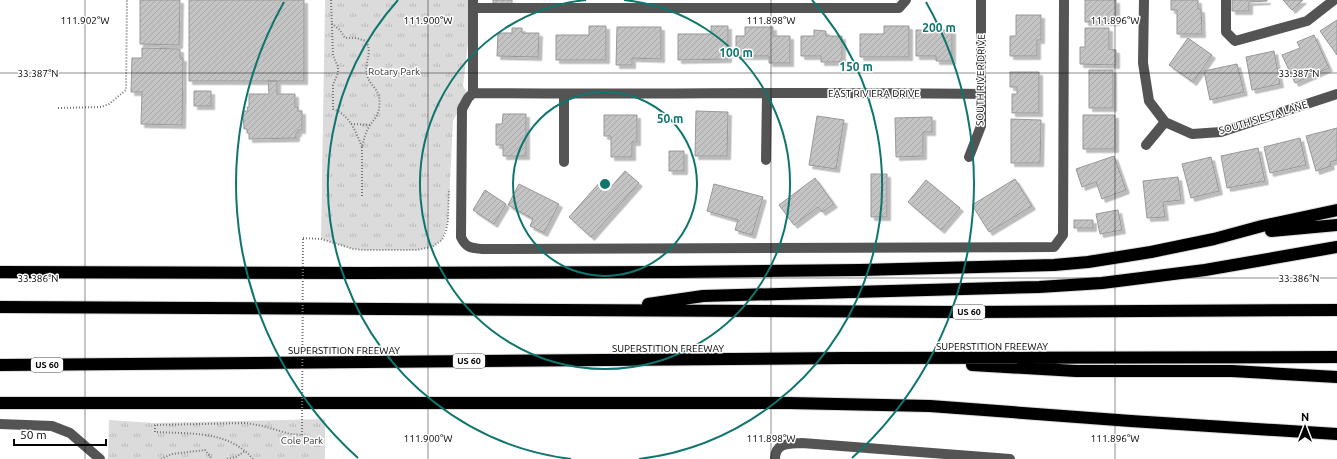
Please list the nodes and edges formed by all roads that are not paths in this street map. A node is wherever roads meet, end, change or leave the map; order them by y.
1 (906, 0) edge
2 (981, 0) edge
3 (1064, 0) edge
4 (1144, 0) edge
5 (1226, 0) edge
6 (1334, 0) edge
7 (473, 4) edge
8 (473, 93) junction
9 (767, 93) junction
10 (564, 94) junction
11 (981, 94) junction
12 (1337, 94) edge
13 (1165, 122) junction
14 (1146, 145) dead end
15 (969, 157) dead end
16 (766, 160) dead end
17 (564, 162) dead end
18 (1337, 210) edge
19 (1337, 225) edge
20 (1214, 239) junction
21 (1337, 247) edge
22 (0, 272) edge
23 (0, 307) edge
24 (602, 310) junction
25 (1337, 310) edge
26 (1337, 357) edge
27 (845, 358) junction
28 (93, 364) junction
29 (0, 365) edge
30 (0, 369) edge
31 (1337, 377) edge
32 (0, 403) edge
33 (0, 424) edge
34 (1337, 434) edge
35 (100, 459) edge
36 (775, 459) edge
37 (1010, 459) edge

1 - 7 street
2 - 11 street, SOUTH RIVER DRIVE
3 - 8 street
4 - 13 street
5 - 6 street
7 - 8 street
8 - 10 street, EAST RIVIERA DRIVE
9 - 10 street, EAST RIVIERA DRIVE
9 - 11 street, EAST RIVIERA DRIVE
9 - 16 street
10 - 17 street
11 - 15 street, SOUTH RIVER DRIVE
12 - 13 street, SOUTH SIESTA LANE
13 - 14 street
18 - 20 highway
19 - 20 highway
20 - 22 highway
21 - 24 highway
23 - 24 highway, US 60
24 - 25 highway, US 60
26 - 27 highway, SUPERSTITION FREEWAY / US 60
27 - 28 highway, SUPERSTITION FREEWAY / US 60
27 - 31 highway
28 - 29 highway, SUPERSTITION FREEWAY / US 60
28 - 30 highway
32 - 34 highway
33 - 35 street
36 - 37 street

